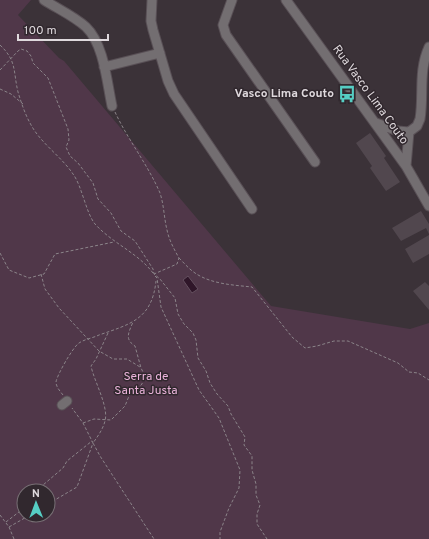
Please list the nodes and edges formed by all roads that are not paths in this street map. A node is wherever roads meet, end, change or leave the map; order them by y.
1 (44, 0) edge
2 (152, 0) edge
3 (232, 0) edge
4 (286, 0) edge
5 (429, 49) edge
6 (160, 53) junction
7 (104, 67) junction
8 (112, 106) road end
9 (375, 122) junction
10 (407, 134) junction
11 (390, 144) junction
12 (314, 162) dead end
13 (406, 166) junction
14 (429, 206) edge
15 (252, 209) dead end

1 - 7 street
2 - 6 street
3 - 12 street
4 - 9 street, Rua Vasco Lima Couto
5 - 10 street
6 - 7 street
6 - 15 street
7 - 8 street
9 - 10 street
9 - 11 street, Rua Vasco Lima Couto
10 - 11 street
10 - 13 street
11 - 13 street, Rua Vasco Lima Couto
13 - 14 street, Rua Vasco Lima Couto

